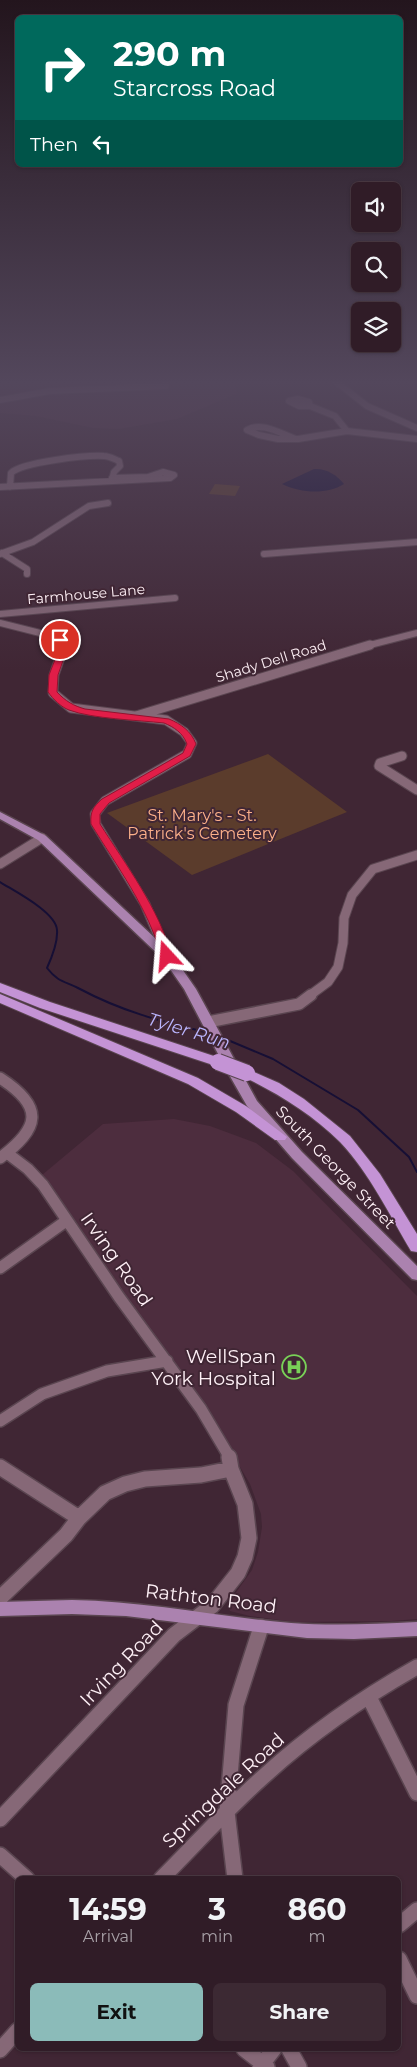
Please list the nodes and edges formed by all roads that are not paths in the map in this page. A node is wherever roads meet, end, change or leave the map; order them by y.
1 (11, 476) edge
2 (150, 476) edge
3 (172, 476) edge
4 (112, 479) junction
5 (0, 487) edge
6 (10, 487) junction
7 (108, 503) dead end
8 (417, 542) edge
9 (1, 554) edge
10 (264, 554) dead end
11 (27, 574) dead end
12 (174, 598) dead end
13 (0, 614) edge
14 (0, 623) edge
15 (417, 633) edge
16 (133, 717) junction
17 (402, 756) dead end
18 (417, 790) edge
19 (0, 815) edge
20 (42, 838) junction
21 (417, 854) edge
22 (0, 864) edge
23 (167, 956) junction
24 (0, 988) edge
25 (0, 998) edge
26 (213, 1032) junction
27 (5, 1080) edge
28 (280, 1137) junction
29 (3, 1156) edge
30 (66, 1221) junction
31 (417, 1247) edge
32 (0, 1268) edge
33 (417, 1275) edge
34 (167, 1361) junction
35 (0, 1422) edge
36 (0, 1467) edge
37 (231, 1469) junction
38 (79, 1518) junction
39 (0, 1598) edge
40 (0, 1609) edge
41 (197, 1618) junction
42 (261, 1627) junction
43 (417, 1629) edge
44 (417, 1668) edge
45 (368, 1697) junction
46 (417, 1793) edge
47 (227, 1812) junction
48 (0, 1820) edge
49 (0, 1855) edge
50 (24, 1876) edge
51 (163, 1876) edge
52 (236, 1876) edge
53 (417, 1910) edge
54 (401, 1923) edge
55 (401, 1963) edge
56 (417, 1996) edge
57 (15, 2033) edge
58 (0, 2050) edge
59 (246, 2051) edge
60 (273, 2051) edge
61 (291, 2051) edge
62 (263, 2066) edge
63 (299, 2067) edge

1 - 6 street
2 - 4 street
3 - 4 street
4 - 6 street
5 - 6 street
7 - 9 street
8 - 10 street
9 - 11 street
12 - 13 street, Farmhouse Lane
14 - 16 street
15 - 16 street, Shady Dell Road
16 - 23 street
17 - 18 street
19 - 20 main road, South George Street
20 - 22 street
20 - 23 main road, South George Street
21 - 26 street
23 - 26 main road, South George Street
24 - 31 highway, bridge
25 - 28 highway
26 - 28 main road, South George Street
27 - 29 street
28 - 33 main road, South George Street
29 - 30 street, Irving Road
30 - 32 street
30 - 34 street, Irving Road
34 - 35 street
34 - 37 street, Irving Road
36 - 38 street
37 - 38 street
37 - 41 street, Irving Road
38 - 39 street
40 - 41 main road, Rathton Road
41 - 42 main road, Rathton Road
41 - 48 street, Irving Road
42 - 43 main road, Rathton Road
42 - 47 street
44 - 45 street, Springdale Road
45 - 46 street
45 - 47 street, Springdale Road
47 - 51 street, Springdale Road
47 - 52 street
49 - 50 street
53 - 54 street
55 - 56 street
57 - 58 street
59 - 62 street
60 - 62 street
61 - 63 street

